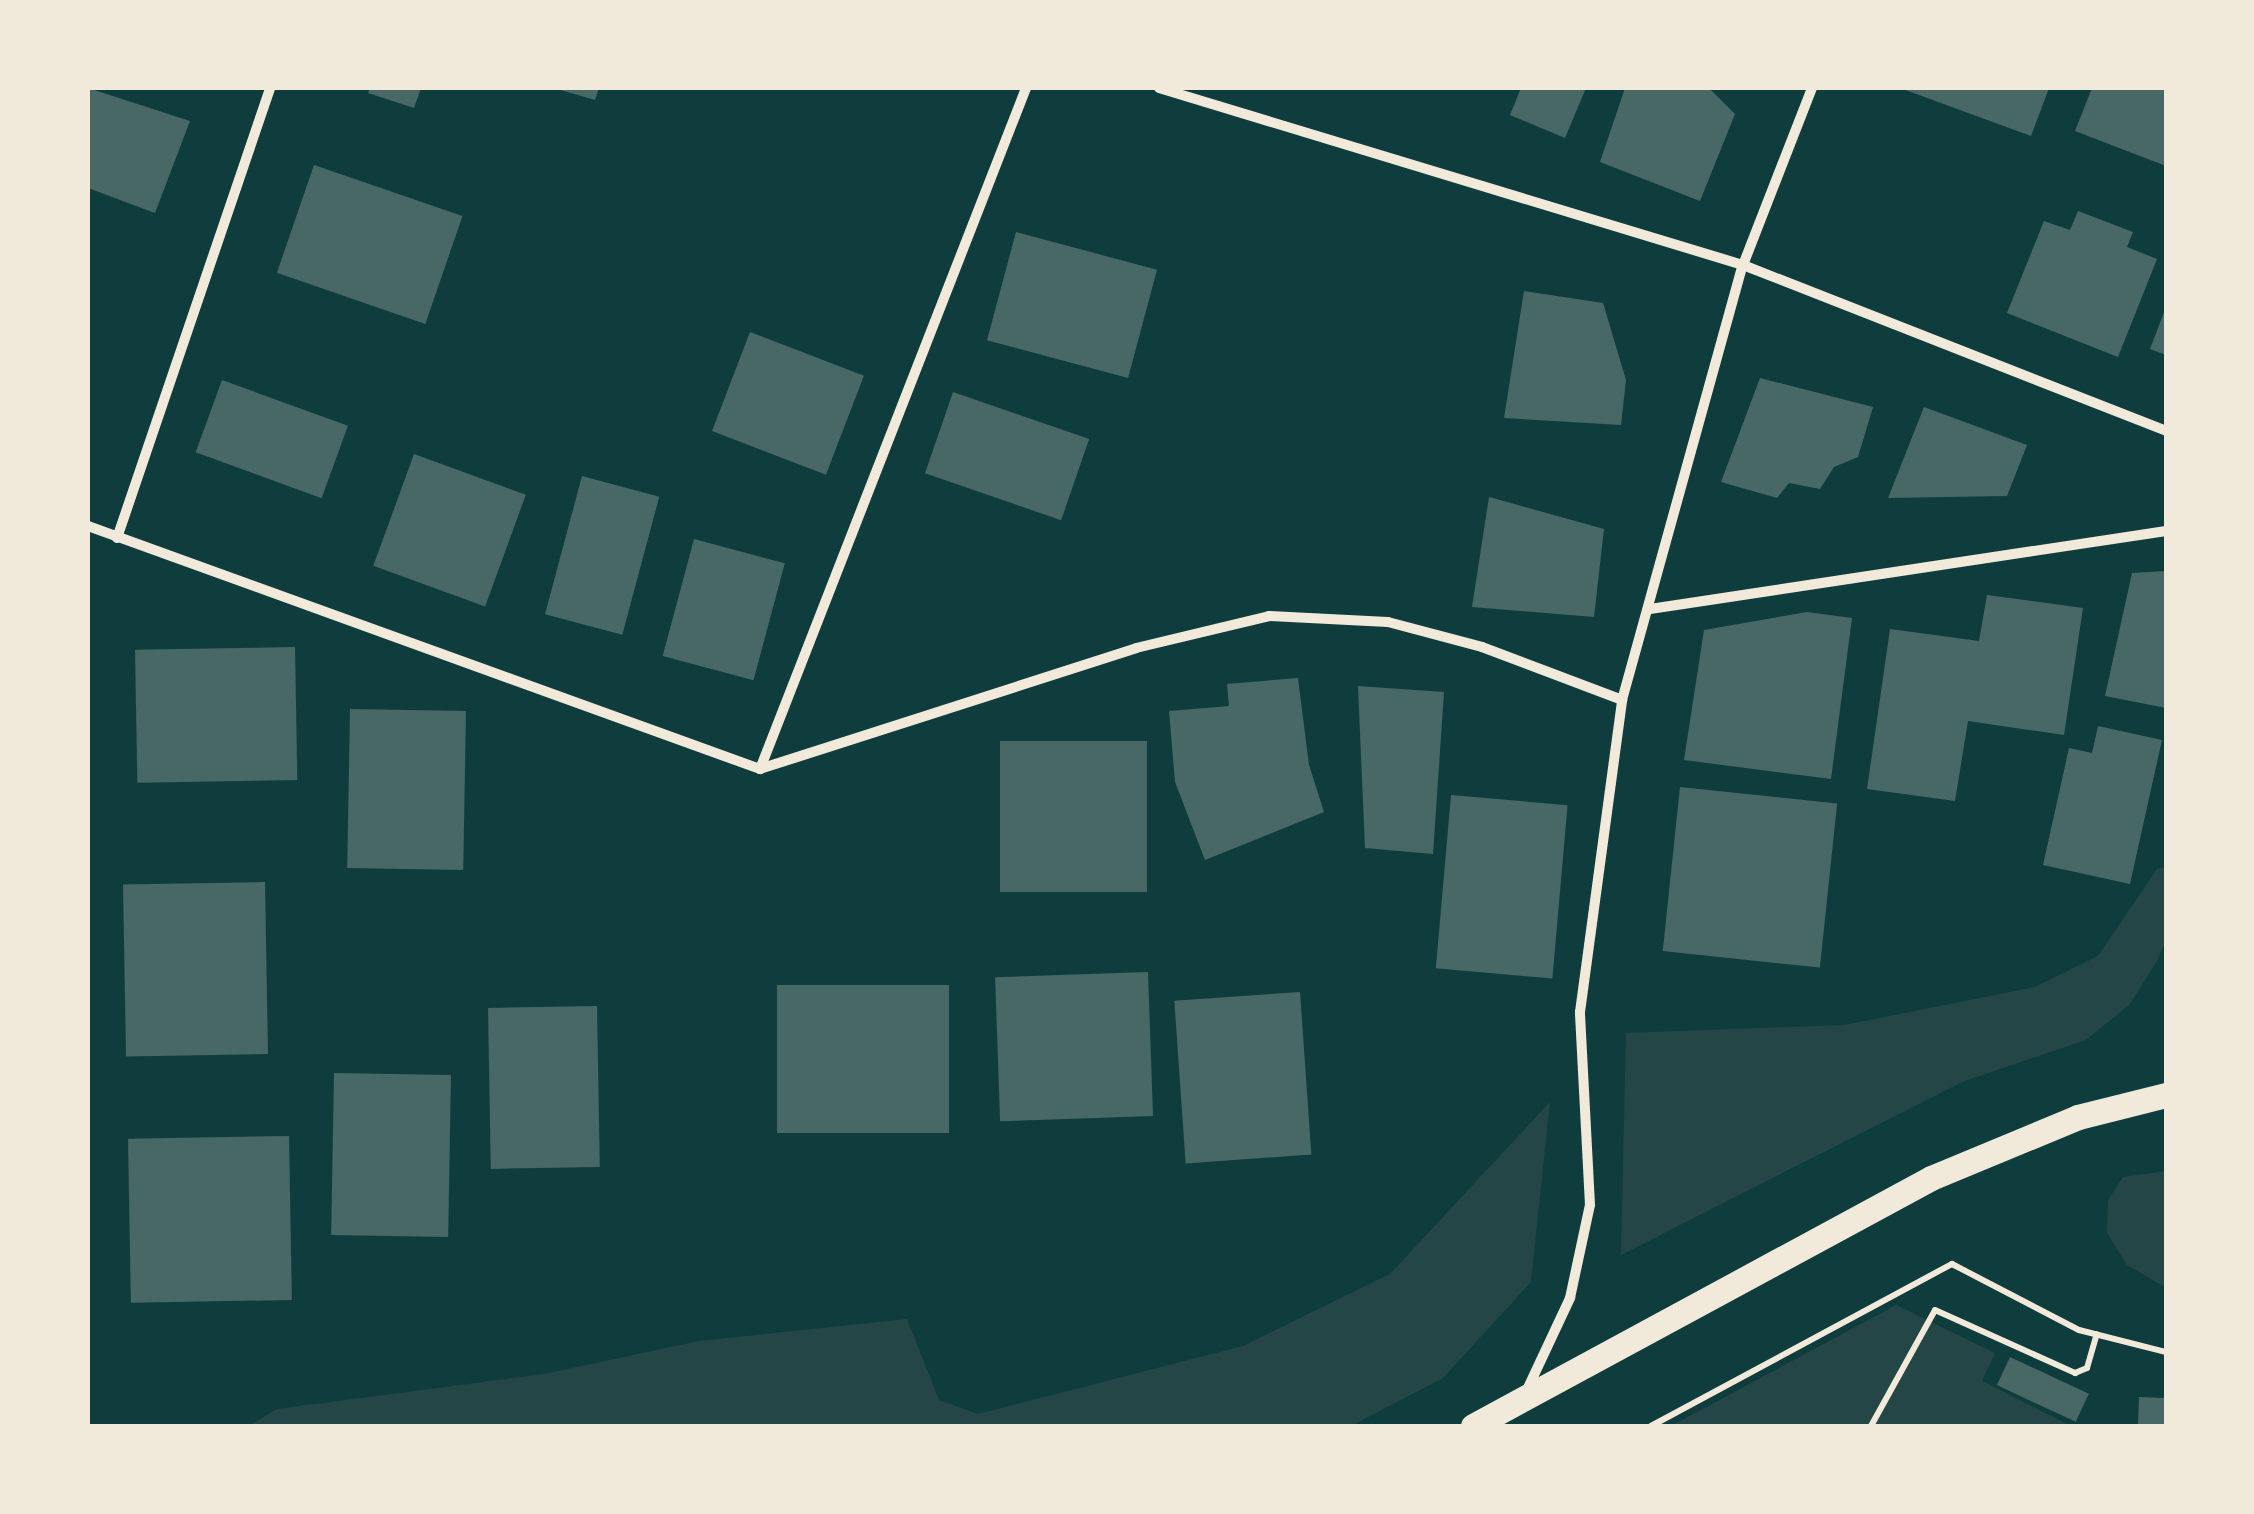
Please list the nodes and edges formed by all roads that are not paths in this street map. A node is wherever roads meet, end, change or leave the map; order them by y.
1 (270, 88) edge
2 (1026, 88) edge
3 (1158, 88) edge
4 (1812, 88) edge
5 (1743, 265) junction
6 (2166, 431) edge
7 (88, 526) edge
8 (2166, 532) edge
9 (116, 538) junction
10 (1650, 610) junction
11 (1622, 700) junction
12 (760, 769) junction
13 (2166, 1095) edge
14 (1523, 1400) junction
15 (1473, 1426) edge

1 - 9 street
2 - 12 street
3 - 5 street
4 - 5 street
5 - 6 street
5 - 10 street
7 - 9 street
8 - 10 street
9 - 12 street
10 - 11 street
11 - 12 street
11 - 14 street
13 - 14 main road
14 - 15 main road

